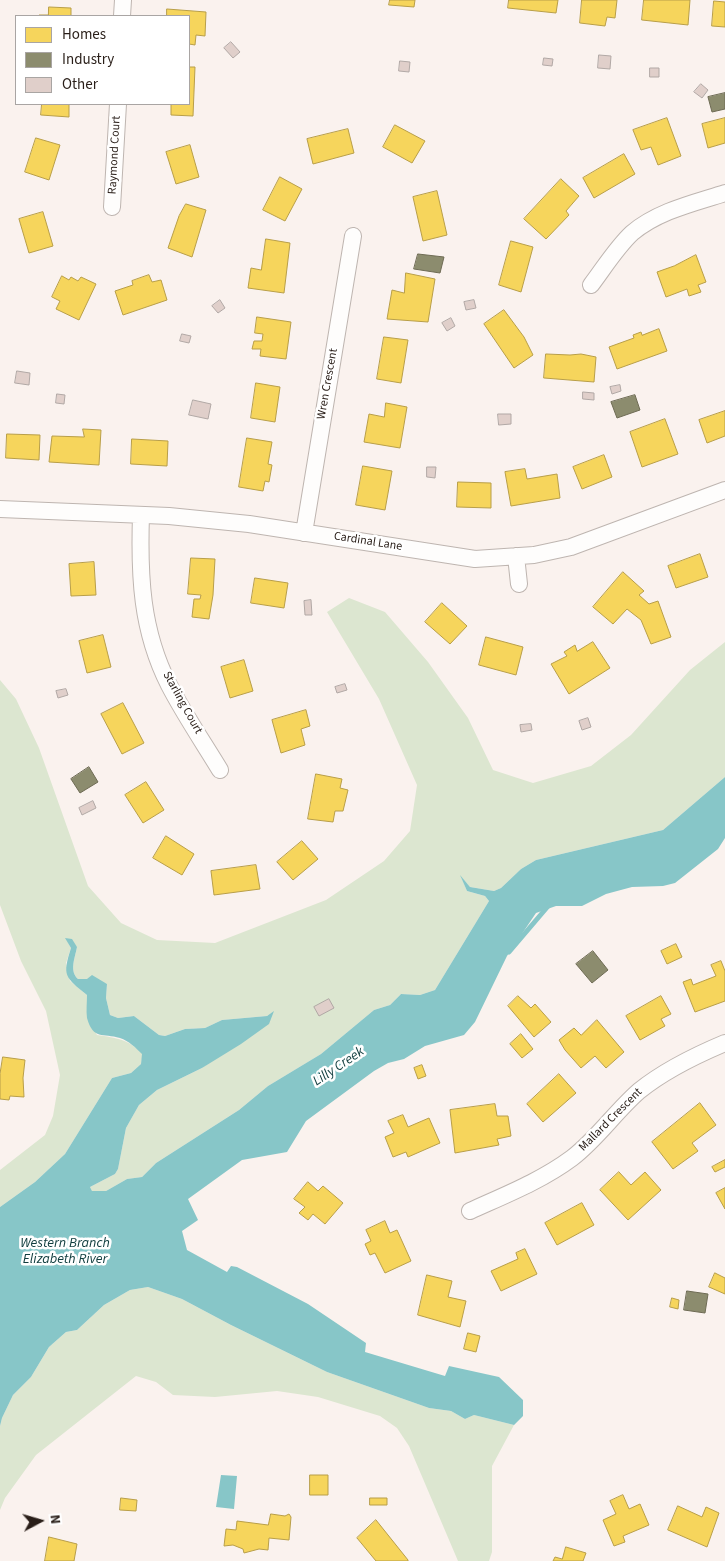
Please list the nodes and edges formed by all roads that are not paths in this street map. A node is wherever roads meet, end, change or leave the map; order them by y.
1 (123, 0) edge
2 (122, 15) edge
3 (118, 105) edge
4 (725, 193) edge
5 (112, 207) dead end
6 (353, 236) dead end
7 (591, 285) dead end
8 (725, 490) edge
9 (0, 509) edge
10 (141, 515) junction
11 (304, 533) junction
12 (516, 556) junction
13 (519, 584) dead end
14 (220, 770) dead end
15 (725, 1043) edge
16 (470, 1211) dead end

1 - 2 street
3 - 5 street, Raymond Court
4 - 7 street
6 - 11 street, Wren Crescent
8 - 12 street, Cardinal Lane
9 - 10 street, Cardinal Lane
10 - 11 street, Cardinal Lane
10 - 14 street, Starling Court
11 - 12 street, Cardinal Lane
12 - 13 street
15 - 16 street, Mallard Crescent

